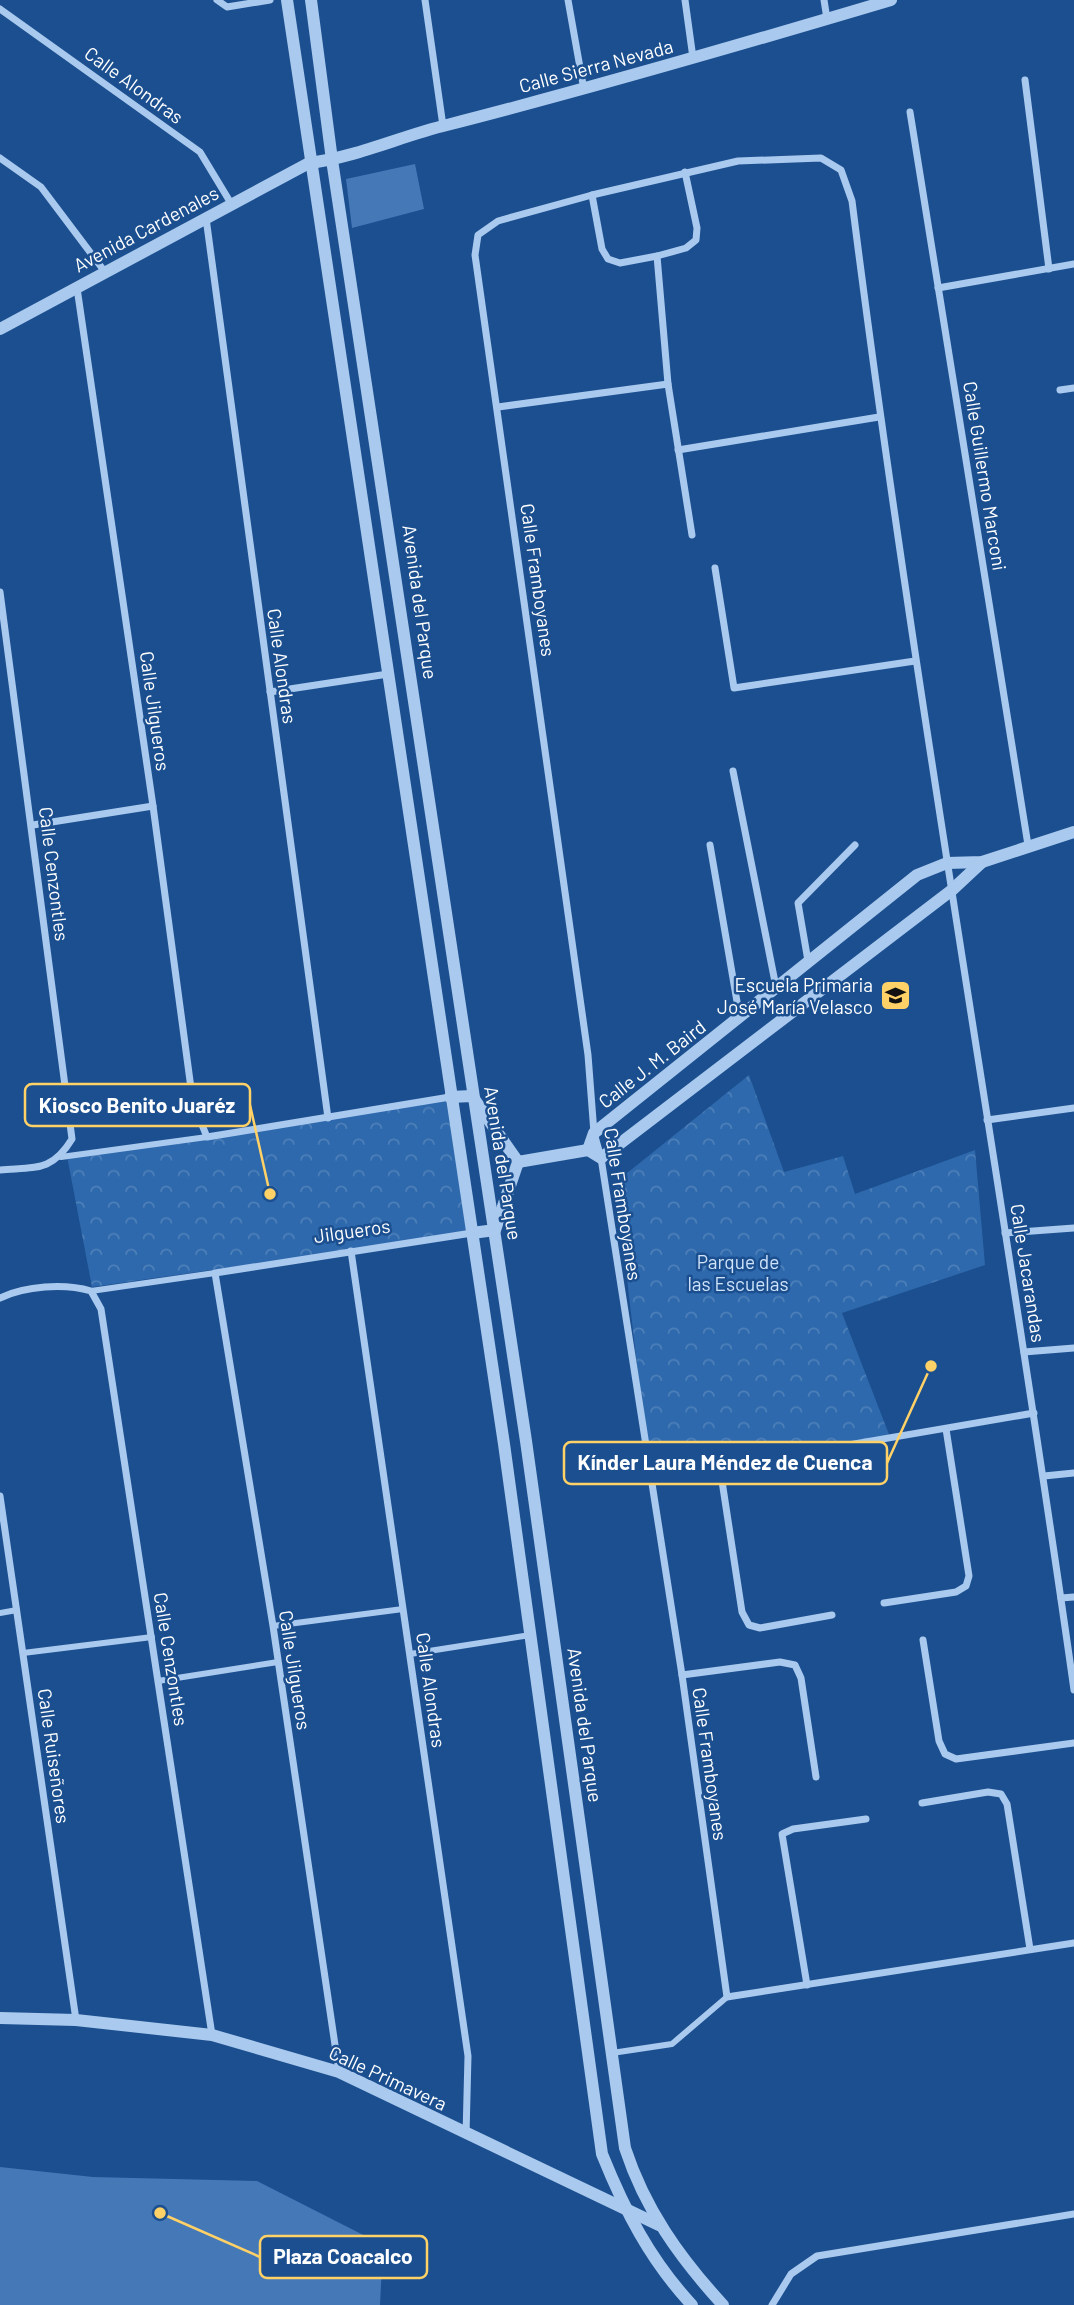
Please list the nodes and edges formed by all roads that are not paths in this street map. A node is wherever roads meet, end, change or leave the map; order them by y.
1 (217, 0) edge
2 (270, 0) edge
3 (287, 0) edge
4 (311, 0) edge
5 (425, 0) edge
6 (568, 0) edge
7 (685, 0) edge
8 (824, 0) edge
9 (891, 0) edge
10 (0, 9) edge
11 (827, 19) junction
12 (693, 59) junction
13 (1025, 79) dead end
14 (584, 91) junction
15 (910, 112) dead end
16 (443, 126) junction
17 (0, 158) edge
18 (332, 160) junction
19 (309, 163) junction
20 (685, 172) junction
21 (592, 195) junction
22 (232, 205) junction
23 (206, 218) junction
24 (657, 256) junction
25 (1074, 264) edge
26 (1049, 269) junction
27 (105, 272) junction
28 (77, 288) junction
29 (938, 288) junction
30 (0, 328) edge
31 (668, 384) junction
32 (1074, 388) edge
33 (1060, 390) dead end
34 (498, 407) junction
35 (879, 417) junction
36 (678, 450) junction
37 (692, 535) dead end
38 (715, 568) dead end
39 (0, 592) edge
40 (915, 661) junction
41 (388, 674) junction
42 (270, 692) junction
43 (733, 771) dead end
44 (153, 806) junction
45 (33, 825) junction
46 (1074, 832) edge
47 (710, 845) dead end
48 (855, 845) dead end
49 (1028, 845) junction
50 (982, 862) junction
51 (947, 863) junction
52 (952, 890) junction
53 (808, 961) junction
54 (776, 987) junction
55 (740, 1020) junction
56 (472, 1096) junction
57 (450, 1097) junction
58 (1074, 1108) edge
59 (328, 1118) junction
60 (987, 1120) junction
61 (594, 1133) junction
62 (207, 1137) junction
63 (588, 1150) junction
64 (61, 1157) junction
65 (601, 1158) junction
66 (519, 1162) junction
67 (0, 1170) edge
68 (1074, 1228) edge
69 (495, 1230) junction
70 (472, 1233) junction
71 (1005, 1233) junction
72 (351, 1251) junction
73 (215, 1273) junction
74 (91, 1291) junction
75 (0, 1298) edge
76 (1074, 1348) edge
77 (1024, 1352) junction
78 (1034, 1413) junction
79 (946, 1429) junction
80 (720, 1468) junction
81 (1074, 1473) edge
82 (1044, 1476) junction
83 (650, 1479) junction
84 (0, 1496) edge
85 (1074, 1597) edge
86 (1061, 1598) junction
87 (884, 1603) dead end
88 (403, 1609) junction
89 (17, 1610) junction
90 (0, 1613) edge
91 (832, 1615) dead end
92 (273, 1626) junction
93 (530, 1635) junction
94 (152, 1637) junction
95 (923, 1640) dead end
96 (23, 1653) junction
97 (410, 1654) junction
98 (278, 1662) junction
99 (682, 1675) junction
100 (158, 1681) junction
101 (1074, 1690) edge
102 (1074, 1744) edge
103 (816, 1777) dead end
104 (922, 1802) dead end
105 (866, 1819) dead end
106 (1074, 1943) edge
107 (1030, 1949) junction
108 (807, 1985) junction
109 (727, 1997) junction
110 (0, 2018) edge
111 (76, 2020) junction
112 (212, 2035) junction
113 (612, 2053) junction
114 (339, 2072) junction
115 (466, 2135) junction
116 (624, 2210) junction
117 (1074, 2214) edge
118 (659, 2225) junction
119 (692, 2305) edge
120 (723, 2305) edge
121 (772, 2305) edge

1 - 2 street
3 - 19 street
4 - 18 street, Avenida del Parque
5 - 16 street
6 - 14 street
7 - 12 street
8 - 11 street
9 - 11 street, Calle Sierra Nevada
10 - 22 street, Calle Alondras
11 - 12 street, Calle Sierra Nevada
12 - 14 street, Calle Sierra Nevada
13 - 26 street
14 - 16 street, Calle Sierra Nevada
15 - 29 street, Calle Guillermo Marconi
16 - 18 street, Calle Sierra Nevada
17 - 27 street
18 - 19 street, Calle Sierra Nevada
18 - 56 street, Avenida del Parque
19 - 22 street, Avenida Cardenales
19 - 41 street
20 - 21 street, Calle Framboyanes
20 - 24 street
20 - 35 street, Calle Framboyanes
21 - 24 street
21 - 34 street, Calle Framboyanes
22 - 23 street, Avenida Cardenales
23 - 27 street, Avenida Cardenales
23 - 42 street, Calle Alondras
24 - 31 street
25 - 26 street
26 - 29 street
27 - 28 street, Avenida Cardenales
28 - 30 street, Avenida Cardenales
28 - 44 street, Calle Jilgueros
29 - 49 street, Calle Guillermo Marconi
31 - 34 street
31 - 36 street
32 - 33 street
34 - 61 street, Calle Framboyanes
35 - 36 street
35 - 40 street, Calle Framboyanes
36 - 37 street
38 - 40 street
39 - 45 street, Calle Cenzontles
40 - 51 street, Calle Framboyanes
41 - 42 street
41 - 57 street
42 - 59 street, Calle Alondras
43 - 54 street
44 - 45 street
44 - 62 street, Calle Jilgueros
45 - 64 street, Calle Cenzontles
46 - 49 street
47 - 55 street
48 - 53 street
49 - 50 street
50 - 51 street
50 - 52 street
51 - 52 street, Calle Jacarandas
51 - 53 street, Calle J. M. Baird
52 - 60 street, Calle Jacarandas
52 - 65 street
53 - 54 street, Calle J. M. Baird
54 - 55 street, Calle J. M. Baird
55 - 61 street, Calle J. M. Baird
56 - 57 street
56 - 66 street
56 - 69 street, Avenida del Parque
57 - 59 street
57 - 70 street
58 - 60 street
59 - 62 street
60 - 71 street, Calle Jacarandas
61 - 63 street, Calle J. M. Baird
61 - 65 street, Calle Framboyanes
62 - 64 street
63 - 65 street
63 - 66 street
64 - 67 street
65 - 83 street, Calle Framboyanes
66 - 69 street
68 - 71 street
69 - 70 street, Jilgueros
69 - 113 street, Avenida del Parque
70 - 72 street, Jilgueros
70 - 93 street
71 - 77 street, Calle Jacarandas
72 - 73 street, Jilgueros
72 - 88 street, Calle Alondras
73 - 74 street
73 - 92 street, Calle Jilgueros
74 - 75 street
74 - 94 street, Calle Cenzontles
76 - 77 street
77 - 78 street, Calle Jacarandas
78 - 79 street
78 - 82 street, Calle Jacarandas
79 - 80 street
79 - 87 street
80 - 83 street
80 - 91 street
81 - 82 street
82 - 86 street, Calle Jacarandas
83 - 99 street, Calle Framboyanes
84 - 89 street, Calle Ruiseñores
85 - 86 street
86 - 101 street, Calle Jacarandas
88 - 92 street
88 - 97 street, Calle Alondras
89 - 90 street
89 - 96 street, Calle Ruiseñores
92 - 98 street, Calle Jilgueros
93 - 97 street
93 - 116 street
94 - 96 street
94 - 100 street, Calle Cenzontles
95 - 102 street
96 - 111 street, Calle Ruiseñores
97 - 115 street, Calle Alondras
98 - 100 street
98 - 114 street, Calle Jilgueros
99 - 103 street
99 - 109 street, Calle Framboyanes
100 - 112 street, Calle Cenzontles
104 - 107 street
105 - 108 street
106 - 107 street
107 - 108 street
108 - 109 street
109 - 113 street
110 - 111 street, Calle Primavera
111 - 112 street, Calle Primavera
112 - 114 street, Calle Primavera
113 - 118 street, Avenida del Parque
114 - 115 street, Calle Primavera
115 - 116 street, Calle Primavera
116 - 118 street, Calle Primavera
116 - 119 street
117 - 121 street
118 - 120 street, Avenida del Parque

